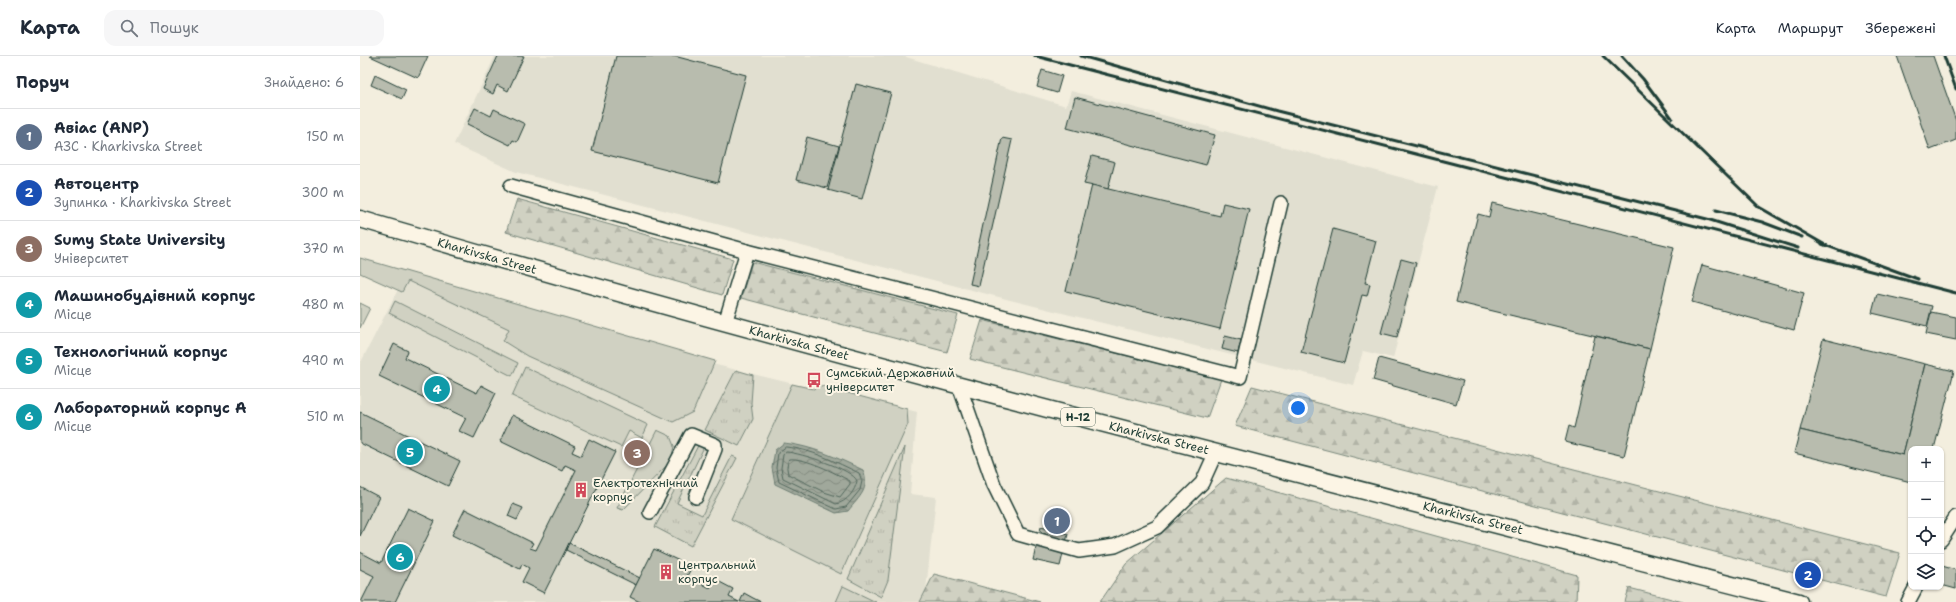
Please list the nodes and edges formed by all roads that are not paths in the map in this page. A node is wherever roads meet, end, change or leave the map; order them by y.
1 (511, 186) dead end
2 (1281, 203) dead end
3 (360, 219) edge
4 (747, 251) junction
5 (725, 322) junction
6 (959, 385) junction
7 (1216, 452) junction
8 (696, 497) dead end
9 (650, 512) dead end
10 (1956, 517) edge
11 (1944, 535) edge
12 (1914, 590) edge
13 (1799, 602) edge
14 (1908, 602) edge

1 - 4 lane
2 - 4 lane
3 - 5 main road, Kharkivska Street / Н-12
4 - 5 lane
5 - 6 main road, Kharkivska Street / Н-12
6 - 7 main road, Kharkivska Street / Н-12
6 - 7 lane
7 - 13 main road, Kharkivska Street / Н-12
8 - 9 lane
10 - 11 lane
12 - 14 lane

